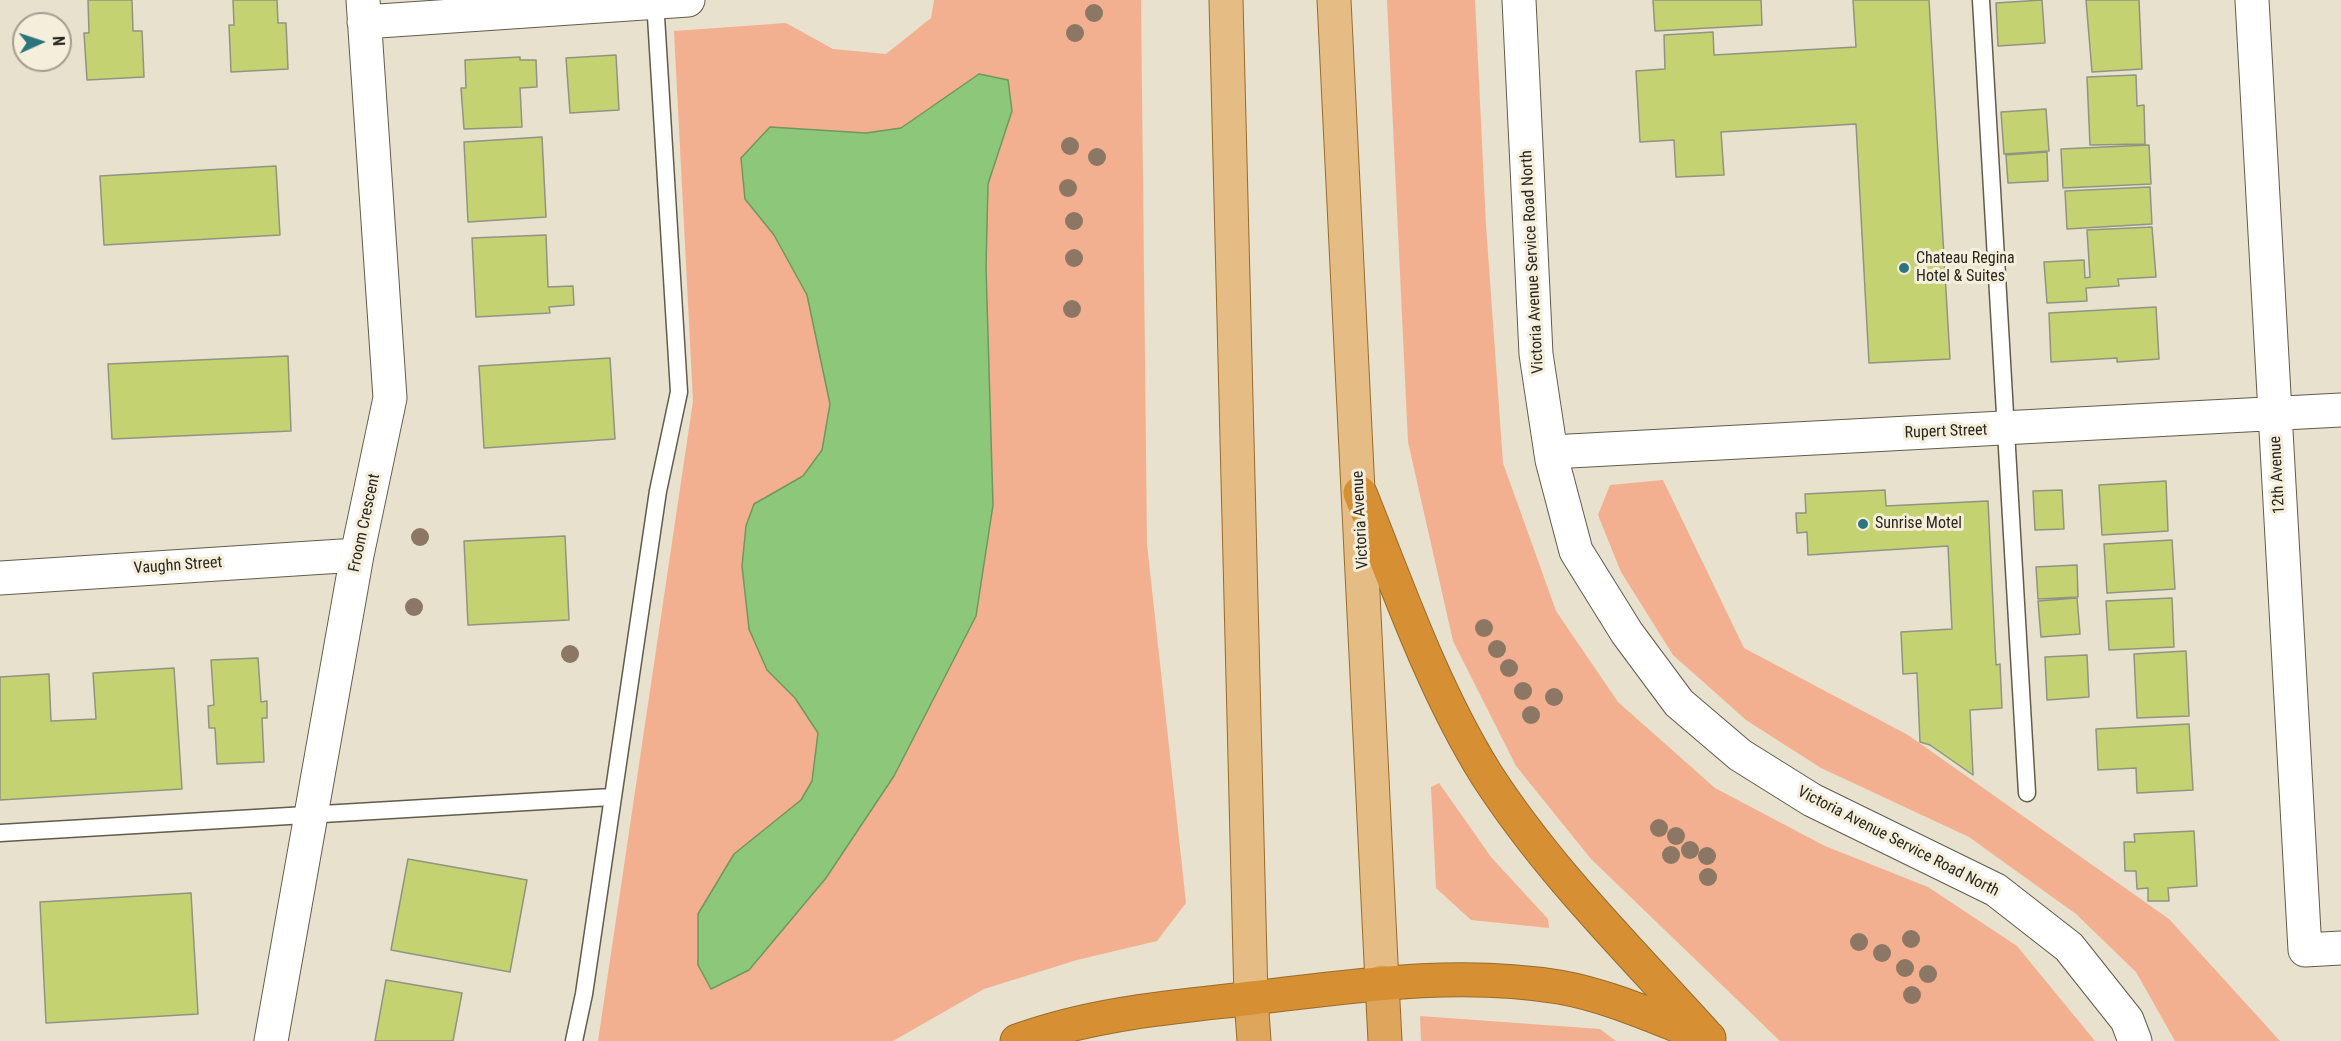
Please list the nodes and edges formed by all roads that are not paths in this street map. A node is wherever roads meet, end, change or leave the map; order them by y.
1 (688, 0) edge
2 (1226, 0) edge
3 (1334, 0) edge
4 (1519, 0) edge
5 (1981, 0) edge
6 (2252, 0) edge
7 (655, 1) edge
8 (363, 11) edge
9 (2341, 410) edge
10 (2274, 414) junction
11 (2004, 429) junction
12 (1551, 452) junction
13 (1360, 492) junction
14 (357, 555) junction
15 (0, 578) edge
16 (2027, 793) dead end
17 (611, 797) junction
18 (312, 816) junction
19 (0, 834) edge
20 (2341, 948) edge
21 (1382, 982) junction
22 (1251, 998) junction
23 (1711, 1040) edge
24 (271, 1041) edge
25 (574, 1041) edge
26 (1017, 1041) edge
27 (1254, 1041) edge
28 (1385, 1041) edge
29 (2135, 1041) edge

1 - 7 street
2 - 22 main road
3 - 13 main road, Victoria Avenue
4 - 12 street, Victoria Avenue Service Road North
5 - 11 lane
6 - 10 street, 12th Avenue
7 - 8 street
7 - 17 lane
8 - 14 street, Froom Crescent
9 - 10 street, Rupert Street
10 - 11 street, Rupert Street
10 - 20 street, 12th Avenue
11 - 12 street, Rupert Street
11 - 16 lane
12 - 29 street, Victoria Avenue Service Road North
13 - 21 main road, Victoria Avenue
13 - 23 highway
14 - 15 street, Vaughn Street
14 - 18 street, Froom Crescent
17 - 18 lane
17 - 25 lane
18 - 19 lane
18 - 24 street, Froom Crescent
21 - 22 highway
21 - 23 highway
21 - 28 highway, Victoria Avenue
22 - 26 highway
22 - 27 highway

